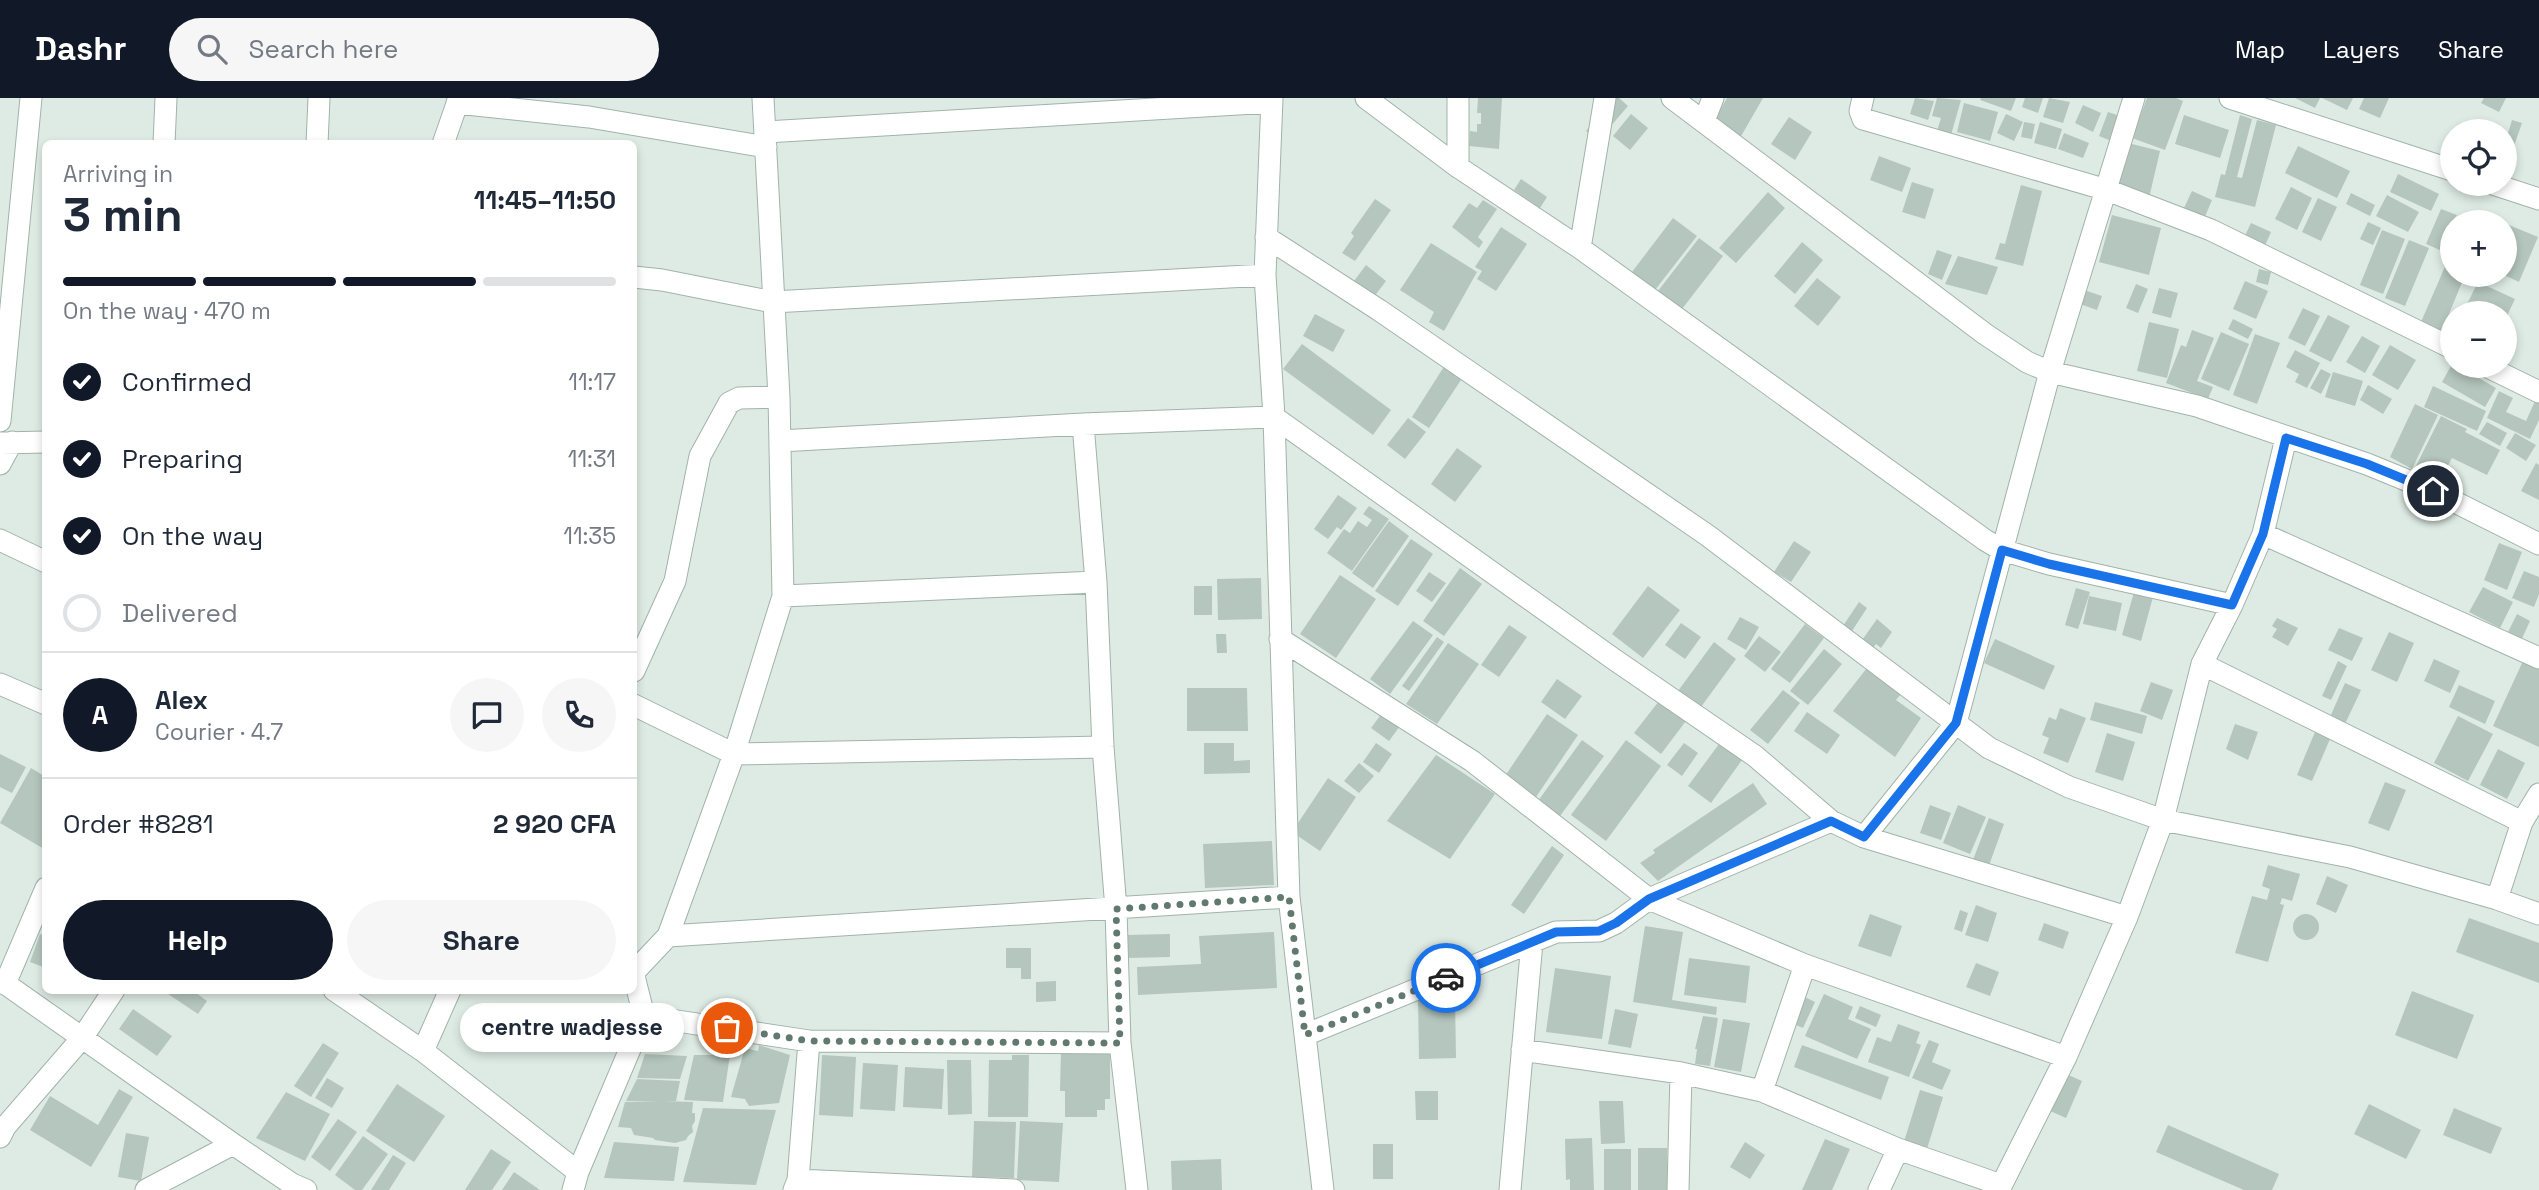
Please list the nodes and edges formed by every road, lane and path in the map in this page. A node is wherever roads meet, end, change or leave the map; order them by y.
1 (31, 98) edge
2 (166, 98) edge
3 (320, 98) edge
4 (762, 98) edge
5 (1366, 98) edge
6 (1458, 98) edge
7 (1605, 98) edge
8 (1672, 98) edge
9 (1713, 98) edge
10 (1863, 98) edge
11 (2134, 98) edge
12 (2230, 98) edge
13 (1272, 100) edge
14 (458, 101) edge
15 (592, 108) edge
16 (1704, 121) junction
17 (766, 139) junction
18 (164, 140) edge
19 (317, 140) edge
20 (444, 140) edge
21 (2440, 166) edge
22 (1458, 167) junction
23 (2107, 190) junction
24 (2517, 192) edge
25 (2539, 199) edge
26 (1266, 237) junction
27 (1580, 247) junction
28 (1265, 275) junction
29 (637, 277) edge
30 (6, 294) edge
31 (773, 302) junction
32 (2440, 342) edge
33 (2050, 372) junction
34 (2510, 378) edge
35 (2539, 392) edge
36 (779, 397) junction
37 (1274, 417) junction
38 (0, 421) edge
39 (1083, 424) junction
40 (2286, 438) junction
41 (780, 441) junction
42 (6, 442) edge
43 (42, 442) edge
44 (0, 464) edge
45 (2263, 534) junction
46 (0, 540) edge
47 (2539, 544) edge
48 (2002, 550) junction
49 (42, 560) edge
50 (1096, 582) junction
51 (783, 596) junction
52 (2232, 605) junction
53 (1280, 639) junction
54 (2539, 658) edge
55 (637, 664) edge
56 (2202, 664) junction
57 (0, 684) edge
58 (42, 702) edge
59 (637, 706) edge
60 (1956, 723) junction
61 (1103, 747) junction
62 (734, 754) junction
63 (2539, 794) edge
64 (2163, 820) junction
65 (1831, 821) junction
66 (2522, 822) junction
67 (1864, 837) junction
68 (42, 897) edge
69 (1289, 897) junction
70 (1649, 899) junction
71 (2497, 899) junction
72 (1116, 909) junction
73 (2539, 914) edge
74 (2127, 917) junction
75 (668, 936) junction
76 (1532, 942) junction
77 (1805, 965) junction
78 (637, 971) edge
79 (2, 982) edge
80 (637, 987) edge
81 (111, 994) edge
82 (340, 994) edge
83 (448, 994) edge
84 (644, 1016) junction
85 (1305, 1035) junction
86 (82, 1038) junction
87 (809, 1041) junction
88 (1120, 1043) junction
89 (1522, 1050) junction
90 (423, 1051) junction
91 (2066, 1057) junction
92 (1681, 1073) junction
93 (1762, 1091) junction
94 (2, 1129) edge
95 (233, 1144) junction
96 (1898, 1149) junction
97 (576, 1181) edge
98 (796, 1185) edge
99 (296, 1188) edge
100 (2000, 1188) edge
101 (146, 1190) edge
102 (1014, 1190) edge
103 (1137, 1190) edge
104 (1323, 1190) edge
105 (1510, 1190) edge
106 (1678, 1190) edge
107 (1879, 1190) edge

1 - 30 street
2 - 18 street
3 - 19 street
4 - 17 street
5 - 22 street
6 - 22 street
7 - 27 street
8 - 16 street
9 - 16 street
10 - 23 street
11 - 23 street
12 - 21 street
13 - 17 street
13 - 26 street
14 - 15 street
14 - 20 street
15 - 17 street
16 - 33 street
17 - 31 street
22 - 27 street
23 - 32 street
23 - 33 street
24 - 25 street
26 - 28 street
26 - 60 street
27 - 48 street
28 - 31 street
28 - 37 street
29 - 31 street
30 - 38 street
31 - 36 street
33 - 40 street
33 - 48 street
34 - 35 street
36 - 41 street
36 - 55 street
37 - 39 street
37 - 53 street
37 - 65 street
39 - 41 street
39 - 50 street
40 - 45 street
40 - 47 street
41 - 51 street
42 - 43 street
42 - 44 street
45 - 52 street
45 - 54 street
46 - 49 street
48 - 52 street
48 - 60 street
50 - 51 street
50 - 61 street
51 - 62 street
52 - 56 street
53 - 69 street
53 - 70 street
56 - 64 street
56 - 66 street
57 - 58 street
59 - 62 street
60 - 64 street
60 - 67 street
61 - 62 street
61 - 72 street
62 - 75 street
63 - 66 street
64 - 71 street
64 - 74 street
65 - 67 street
65 - 70 street
66 - 71 street
67 - 74 street
68 - 79 street
69 - 72 street
69 - 85 street
70 - 76 street
70 - 77 street
71 - 73 street
72 - 75 street
72 - 88 street
74 - 91 street
75 - 78 street
76 - 85 street
76 - 89 street
77 - 91 street
77 - 93 street
79 - 86 street
80 - 84 street
81 - 86 street
82 - 90 street
83 - 90 street
84 - 87 street
84 - 97 street
85 - 104 street
86 - 94 street
86 - 95 street
87 - 88 street
87 - 98 street
88 - 103 street
89 - 92 street
89 - 105 street
90 - 97 street
91 - 100 street
92 - 93 street
92 - 106 street
93 - 96 street
95 - 99 street
95 - 101 street
96 - 100 street
96 - 107 street
98 - 102 street

